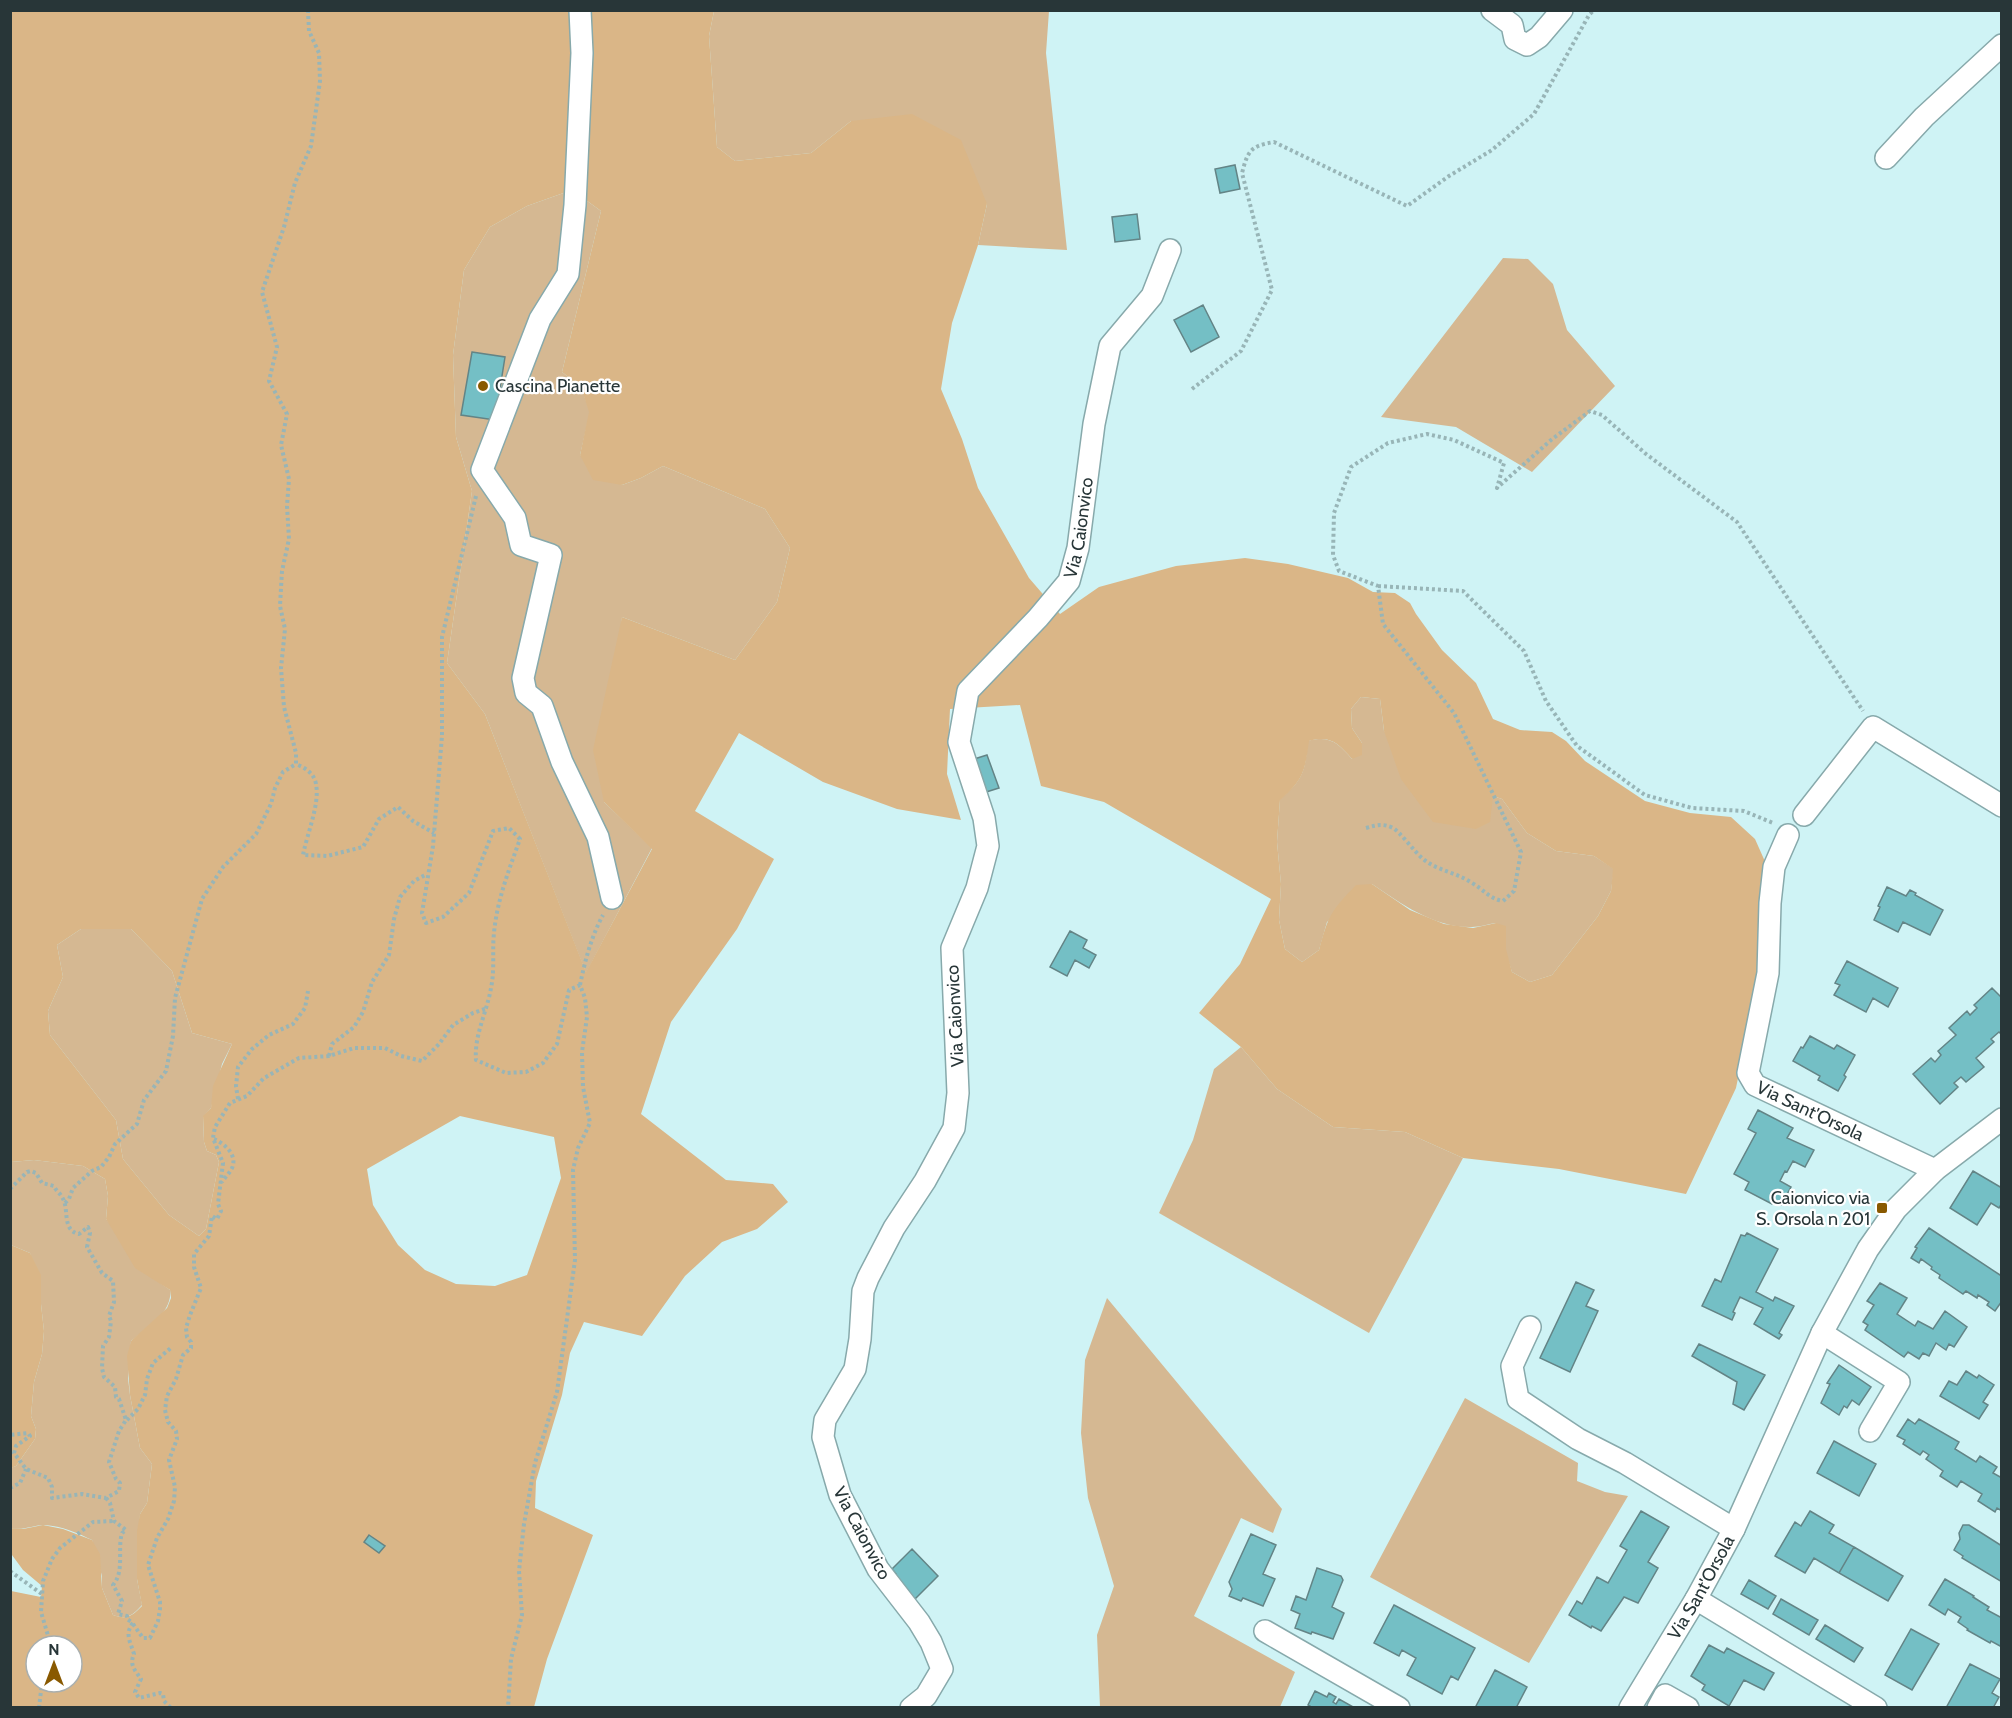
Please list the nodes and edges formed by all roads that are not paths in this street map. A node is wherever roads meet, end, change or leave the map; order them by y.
1 (580, 10) edge
2 (1492, 10) edge
3 (1562, 10) edge
4 (2001, 45) edge
5 (1887, 158) dead end
6 (1170, 250) dead end
7 (2001, 806) edge
8 (1804, 815) dead end
9 (1788, 835) road end
10 (612, 898) road end
11 (2001, 1119) edge
12 (1935, 1170) junction
13 (1530, 1327) dead end
14 (1822, 1333) junction
15 (1870, 1431) dead end
16 (1734, 1529) junction
17 (1696, 1599) junction
18 (1265, 1631) dead end
19 (911, 1707) edge
20 (1399, 1707) edge
21 (1630, 1707) edge
22 (1658, 1707) edge
23 (1688, 1707) edge
24 (1876, 1707) edge

1 - 10 street
2 - 3 street
4 - 5 street
6 - 19 street, Via Caionvico
7 - 8 street
9 - 12 street, Via Sant'Orsola
11 - 12 street, Via Sant'Orsola
12 - 14 street, Via Sant'Orsola
13 - 16 street
14 - 15 street
14 - 16 street, Via Sant'Orsola
16 - 17 street, Via Sant'Orsola
17 - 21 street, Via Sant'Orsola
17 - 24 street
18 - 20 street
22 - 23 street

